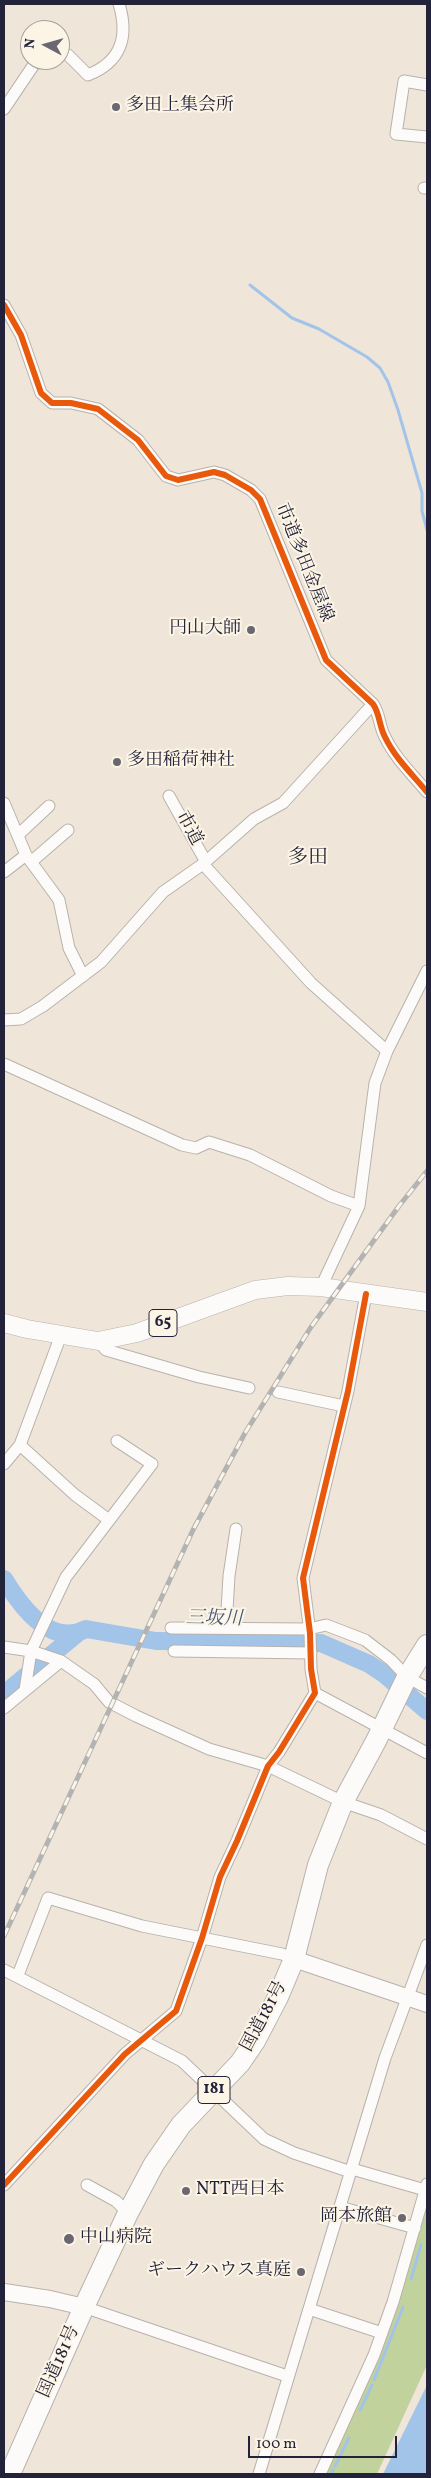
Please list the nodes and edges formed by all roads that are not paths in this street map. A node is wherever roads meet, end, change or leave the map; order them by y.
1 (119, 4) edge
2 (70, 57) edge
3 (30, 70) edge
4 (427, 84) edge
5 (4, 109) edge
6 (427, 137) edge
7 (4, 305) edge
8 (374, 704) junction
9 (427, 792) edge
10 (170, 796) dead end
11 (4, 803) edge
12 (49, 806) dead end
13 (68, 830) dead end
14 (18, 835) junction
15 (28, 859) junction
16 (205, 863) junction
17 (4, 872) edge
18 (427, 971) edge
19 (83, 976) junction
20 (4, 1020) edge
21 (387, 1051) junction
22 (4, 1064) edge
23 (359, 1206) junction
24 (322, 1287) junction
25 (366, 1294) junction
26 (427, 1302) edge
27 (4, 1323) edge
28 (61, 1335) junction
29 (98, 1341) junction
30 (248, 1388) dead end
31 (278, 1392) dead end
32 (344, 1406) junction
33 (117, 1441) dead end
34 (20, 1445) junction
35 (4, 1464) edge
36 (109, 1520) junction
37 (236, 1529) dead end
38 (171, 1628) dead end
39 (226, 1628) junction
40 (309, 1631) junction
41 (427, 1644) edge
42 (4, 1646) edge
43 (31, 1651) junction
44 (174, 1651) dead end
45 (311, 1653) junction
46 (62, 1660) junction
47 (407, 1677) junction
48 (427, 1688) edge
49 (25, 1690) junction
50 (315, 1693) junction
51 (4, 1708) edge
52 (382, 1730) junction
53 (427, 1753) edge
54 (268, 1766) junction
55 (343, 1802) junction
56 (427, 1839) edge
57 (202, 1938) junction
58 (427, 1945) edge
59 (294, 1959) junction
60 (4, 1970) edge
61 (18, 1975) junction
62 (407, 1996) junction
63 (427, 2004) edge
64 (141, 2039) junction
65 (214, 2090) junction
66 (351, 2171) junction
67 (4, 2186) edge
68 (87, 2186) dead end
69 (426, 2187) edge
70 (340, 2207) junction
71 (128, 2213) junction
72 (415, 2228) junction
73 (4, 2292) edge
74 (84, 2307) junction
75 (309, 2309) junction
76 (382, 2333) junction
77 (287, 2376) junction
78 (10, 2474) edge
79 (259, 2474) edge
80 (320, 2474) edge

1 - 2 street
3 - 5 street
4 - 6 street
7 - 8 street, 市道多田金屋線
8 - 9 street
8 - 16 street
10 - 16 street, 市道
11 - 14 street
12 - 14 street
13 - 15 street
14 - 15 street
15 - 17 street
15 - 19 street
16 - 19 street
16 - 21 street, 市道
18 - 21 street
19 - 20 street
21 - 23 street
22 - 23 street
23 - 24 street
24 - 25 main road, 65
24 - 29 main road, 65
25 - 26 main road, 65
25 - 32 street
27 - 28 main road, 65
28 - 29 main road, 65
28 - 34 street
29 - 30 street
31 - 32 street
32 - 40 street
33 - 36 street
34 - 35 street
34 - 36 street
36 - 43 street
37 - 39 street
38 - 39 street
39 - 40 street
40 - 45 street
40 - 47 street
41 - 47 highway, 国道181号 / 181
42 - 43 street
43 - 46 street
43 - 49 street
44 - 45 street
45 - 50 street
46 - 49 street
46 - 54 street
47 - 48 street
47 - 52 highway, 国道181号 / 181
49 - 51 street
50 - 52 street
50 - 54 street
52 - 53 street
52 - 55 highway, 国道181号 / 181
54 - 55 street
54 - 57 street
55 - 56 street
55 - 59 highway, 国道181号 / 181
57 - 59 street
57 - 61 street
57 - 64 street
58 - 62 street
59 - 62 street
59 - 65 highway, 国道181号 / 181
60 - 61 street
61 - 64 street
62 - 63 street
62 - 66 street
64 - 65 street
64 - 67 street
65 - 66 street
65 - 71 highway, 国道181号 / 181
66 - 69 street
66 - 70 street
68 - 71 street
69 - 72 street
70 - 72 street
70 - 75 street
71 - 74 highway, 国道181号 / 181
72 - 76 street
73 - 74 street
74 - 77 street
74 - 78 highway, 国道181号 / 181
75 - 76 street
75 - 77 street
76 - 80 street
77 - 79 street

